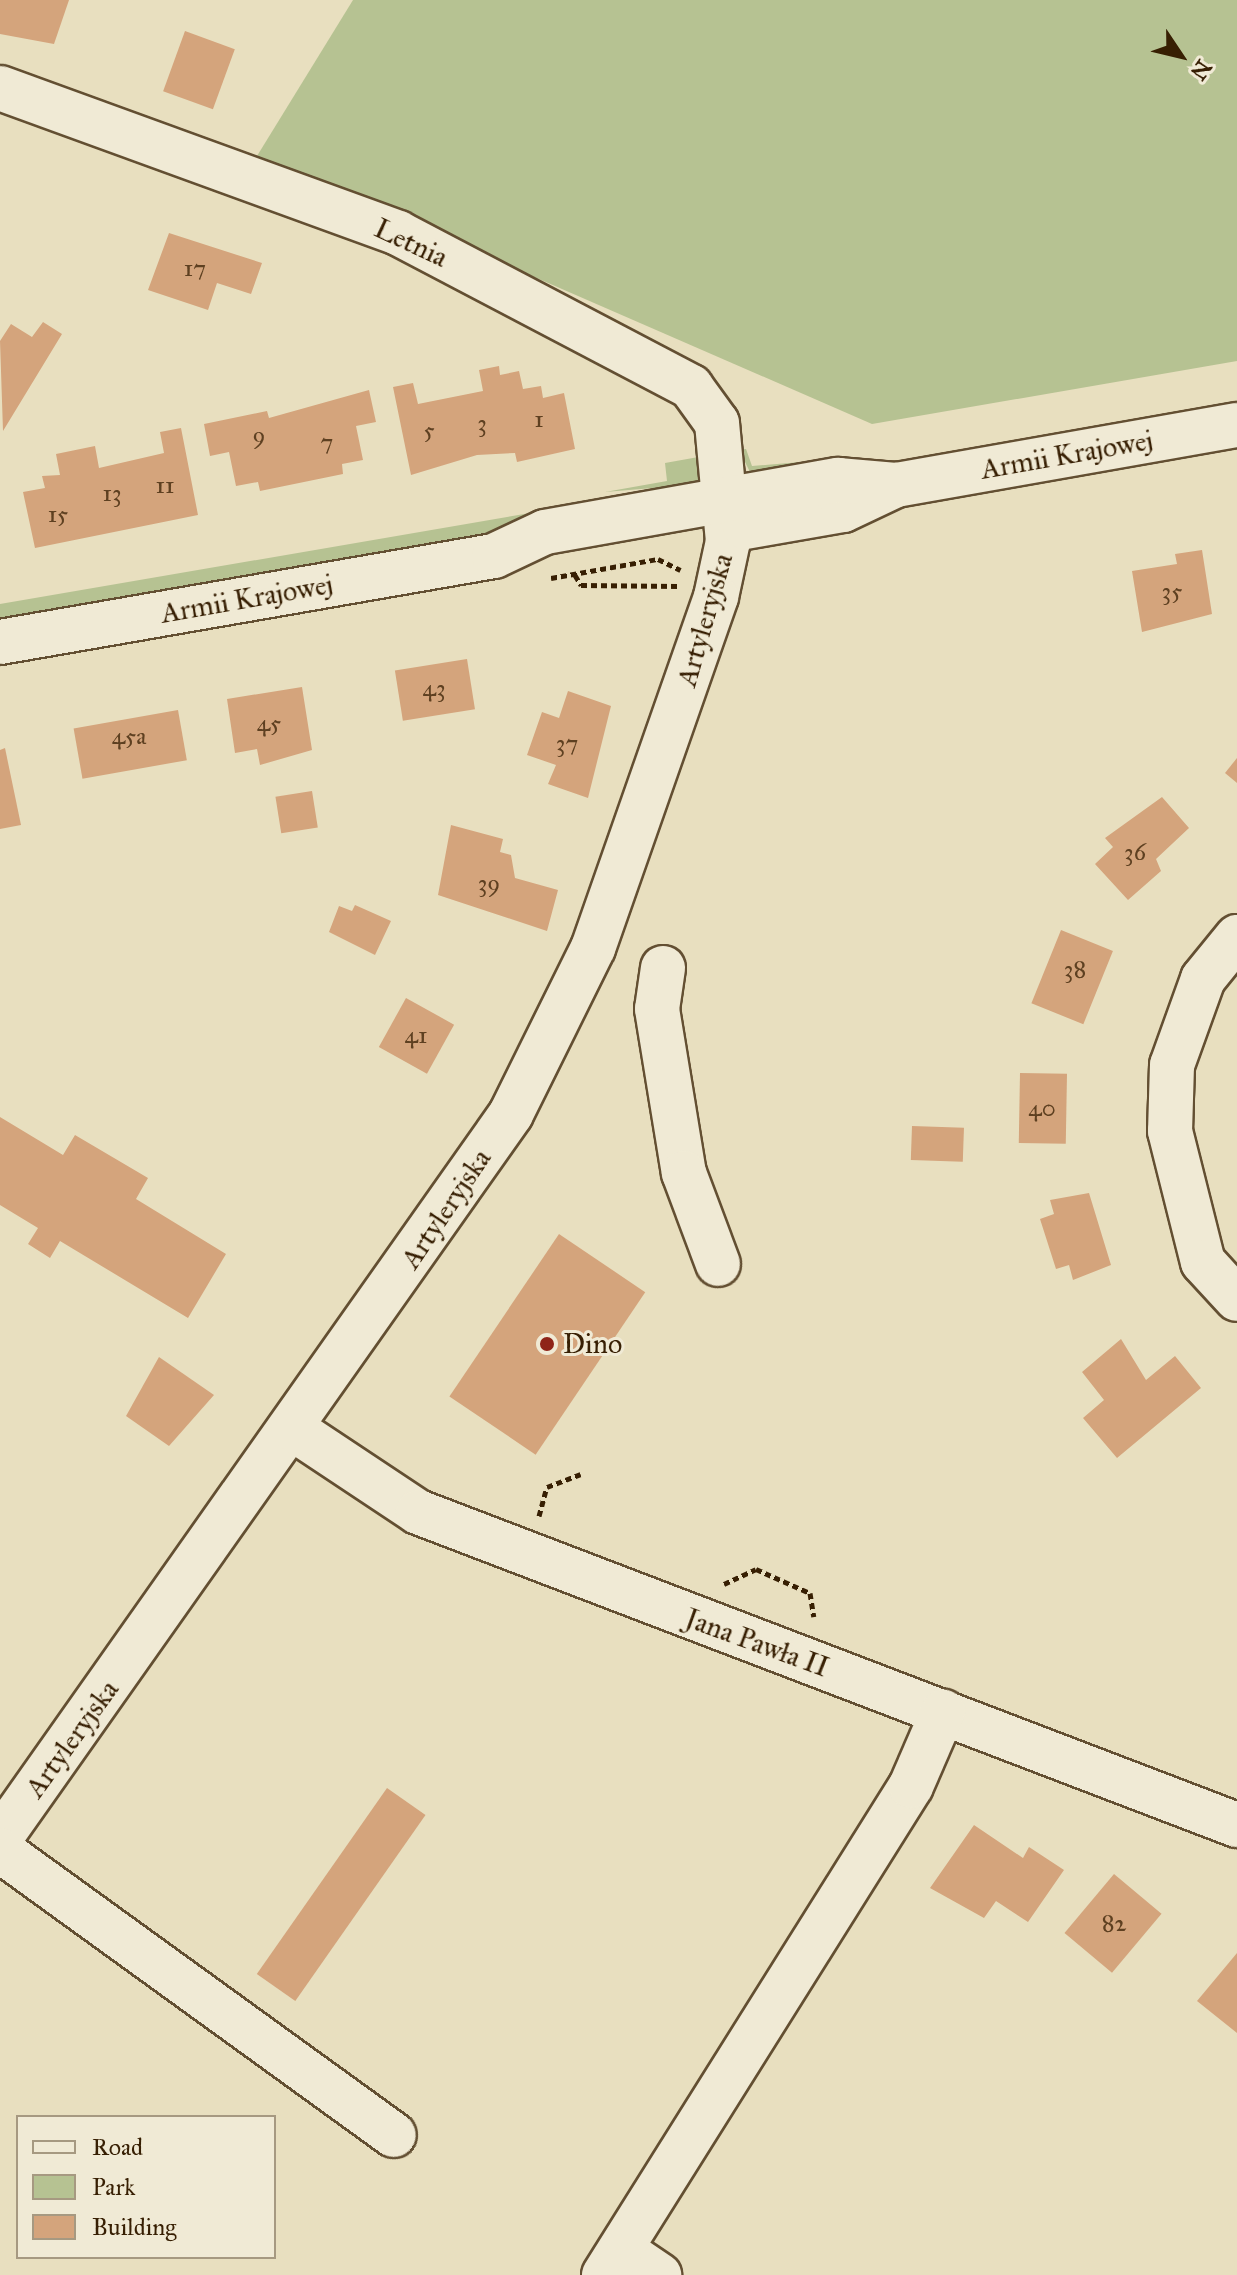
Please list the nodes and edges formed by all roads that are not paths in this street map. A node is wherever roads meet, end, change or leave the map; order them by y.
1 (0, 88) edge
2 (1237, 425) edge
3 (728, 516) junction
4 (0, 642) edge
5 (1237, 937) edge
6 (663, 968) dead end
7 (718, 1264) dead end
8 (1237, 1299) edge
9 (293, 1429) junction
10 (943, 1712) junction
11 (1237, 1825) edge
12 (0, 1838) edge
13 (0, 1850) edge
14 (394, 2135) dead end
15 (613, 2263) edge
16 (659, 2275) edge

1 - 3 street, Letnia
2 - 3 street, Armii Krajowej
3 - 4 street, Armii Krajowej
3 - 9 street, Artyleryjska
5 - 8 street
6 - 7 street
9 - 10 street, Jana Pawła II
9 - 12 street, Artyleryjska
10 - 11 street, Jana Pawła II
10 - 15 street
13 - 14 street
15 - 16 street

